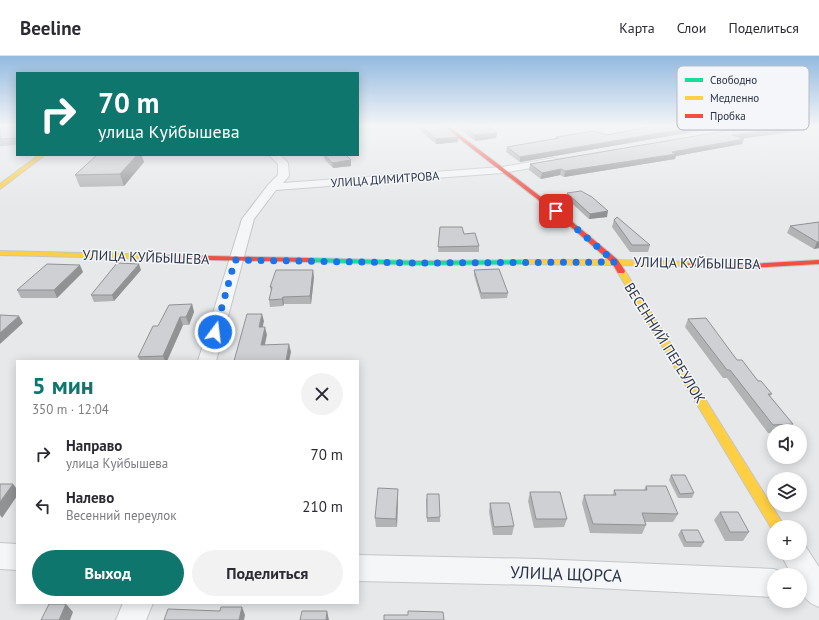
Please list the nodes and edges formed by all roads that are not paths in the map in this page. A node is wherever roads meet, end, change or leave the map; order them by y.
1 (479, 152) edge
2 (41, 156) edge
3 (275, 156) edge
4 (564, 159) edge
5 (502, 170) junction
6 (0, 187) edge
7 (272, 188) junction
8 (0, 253) edge
9 (235, 260) junction
10 (615, 262) junction
11 (819, 262) edge
12 (207, 360) edge
13 (774, 520) edge
14 (0, 556) edge
15 (16, 557) edge
16 (798, 560) edge
17 (359, 568) edge
18 (767, 583) edge
19 (813, 587) edge
20 (138, 604) edge
21 (131, 620) edge

1 - 5 street, ВЕСЕННИЙ ПЕРЕУЛОК
2 - 6 street
3 - 7 street
4 - 5 street, УЛИЦА ДИМИТРОВА
5 - 7 street, УЛИЦА ДИМИТРОВА
5 - 10 street, ВЕСЕННИЙ ПЕРЕУЛОК
7 - 9 street
8 - 9 street, УЛИЦА КУЙБЫШЕВА
9 - 10 street, УЛИЦА КУЙБЫШЕВА
9 - 12 street
10 - 11 street, УЛИЦА КУЙБЫШЕВА
10 - 13 street, ВЕСЕННИЙ ПЕРЕУЛОК
14 - 15 street
16 - 19 street
17 - 18 street, УЛИЦА ЩОРСА
20 - 21 street

